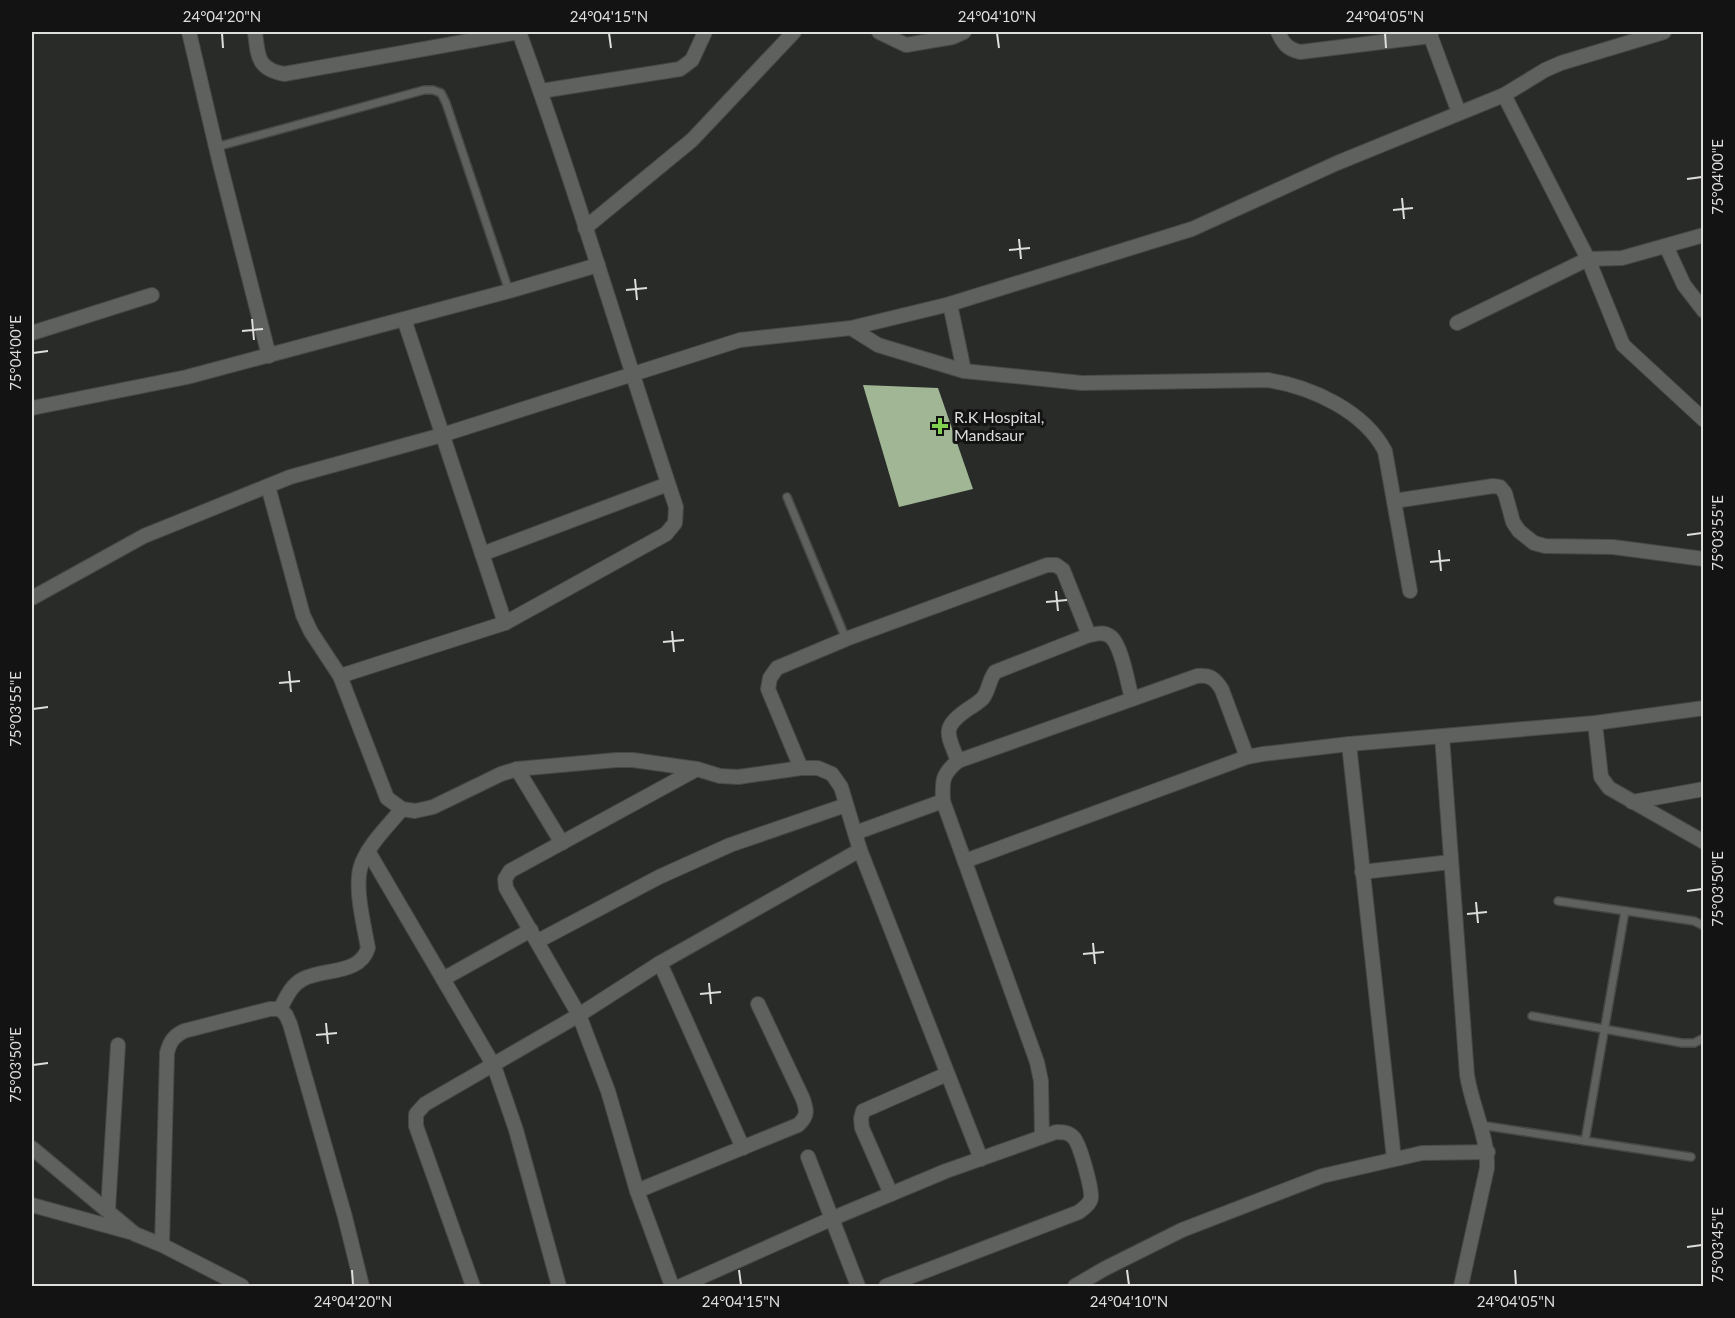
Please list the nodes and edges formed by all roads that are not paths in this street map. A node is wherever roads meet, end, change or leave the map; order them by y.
1 (189, 32) edge
2 (255, 32) edge
3 (519, 32) edge
4 (705, 32) edge
5 (794, 32) edge
6 (879, 32) edge
7 (964, 32) edge
8 (1278, 32) edge
9 (1664, 32) edge
10 (1430, 34) edge
11 (541, 91) junction
12 (1504, 94) junction
13 (1459, 113) junction
14 (216, 147) junction
15 (585, 228) junction
16 (1704, 235) edge
17 (1666, 246) junction
18 (1588, 260) junction
19 (598, 265) junction
20 (509, 291) junction
21 (153, 295) dead end
22 (950, 304) junction
23 (1704, 311) edge
24 (405, 319) junction
25 (1457, 323) dead end
26 (851, 328) junction
27 (32, 333) edge
28 (269, 356) junction
29 (964, 371) junction
30 (631, 374) junction
31 (32, 408) edge
32 (1704, 420) edge
33 (442, 435) junction
34 (668, 484) junction
35 (268, 486) junction
36 (787, 497) dead end
37 (1394, 501) junction
38 (482, 554) junction
39 (1704, 559) edge
40 (1410, 591) dead end
41 (32, 598) edge
42 (505, 623) junction
43 (1089, 635) junction
44 (846, 639) junction
45 (340, 676) junction
46 (1132, 699) junction
47 (1704, 708) edge
48 (1595, 723) junction
49 (1442, 736) junction
50 (1349, 744) junction
51 (1246, 757) junction
52 (958, 761) junction
53 (801, 768) junction
54 (517, 769) junction
55 (697, 769) junction
56 (1704, 789) edge
57 (943, 801) junction
58 (1632, 802) junction
59 (846, 805) junction
60 (402, 809) junction
61 (855, 833) junction
62 (1704, 842) edge
63 (562, 843) junction
64 (860, 850) junction
65 (368, 851) junction
66 (965, 861) junction
67 (1451, 862) junction
68 (1362, 872) junction
69 (1558, 901) dead end
70 (1625, 911) junction
71 (1704, 926) edge
72 (535, 936) junction
73 (660, 963) junction
74 (444, 979) junction
75 (758, 1004) dead end
76 (280, 1009) junction
77 (579, 1015) junction
78 (1532, 1016) dead end
79 (1604, 1029) junction
80 (1704, 1038) edge
81 (118, 1045) dead end
82 (494, 1065) junction
83 (947, 1074) junction
84 (1480, 1125) junction
85 (1042, 1137) junction
86 (1585, 1141) junction
87 (32, 1148) edge
88 (743, 1148) junction
89 (1488, 1152) junction
90 (808, 1157) dead end
91 (1691, 1157) dead end
92 (981, 1159) junction
93 (1394, 1159) junction
94 (637, 1191) junction
95 (891, 1194) junction
96 (32, 1205) edge
97 (108, 1210) junction
98 (831, 1219) junction
99 (135, 1234) junction
100 (162, 1245) junction
101 (702, 1282) edge
102 (242, 1287) edge
103 (362, 1287) edge
104 (473, 1287) edge
105 (560, 1287) edge
106 (672, 1287) edge
107 (681, 1287) edge
108 (858, 1287) edge
109 (886, 1287) edge
110 (1075, 1287) edge
111 (1461, 1287) edge

1 - 14 street
2 - 3 street
3 - 11 street
4 - 11 street
5 - 15 street
6 - 7 street
8 - 10 street
9 - 12 street
10 - 13 street
11 - 15 street
12 - 13 street
12 - 18 street
13 - 22 street
14 - 20 lane
14 - 28 street
15 - 19 street
16 - 17 street
17 - 18 street
17 - 23 street
18 - 25 street
18 - 32 street
19 - 20 street
19 - 30 street
20 - 24 street
21 - 27 street
22 - 26 street
22 - 29 street
24 - 28 street
24 - 33 street
26 - 29 street
26 - 30 street
28 - 31 street
29 - 37 street
30 - 33 street
30 - 34 street
33 - 35 street
33 - 38 street
34 - 38 street
34 - 42 street
35 - 41 street
35 - 45 street
36 - 44 lane
37 - 39 street
37 - 40 street
38 - 42 street
42 - 45 street
43 - 44 street
43 - 46 street
43 - 52 street
44 - 53 street
45 - 60 street
46 - 51 street
46 - 52 street
47 - 48 street
48 - 49 street
48 - 58 street
49 - 50 street
49 - 67 street
50 - 51 street
50 - 68 street
51 - 66 street
52 - 57 street
53 - 55 street
53 - 59 street
54 - 55 street
54 - 60 street
54 - 63 street
55 - 63 street
56 - 58 street
57 - 61 street
57 - 66 street
58 - 62 street
59 - 61 street
59 - 72 street
60 - 65 street
61 - 64 street
63 - 72 street
64 - 73 street
64 - 83 street
65 - 74 street
65 - 76 street
66 - 85 street
67 - 68 street
67 - 84 street
68 - 93 street
69 - 70 lane
70 - 71 lane
70 - 79 lane
72 - 74 street
72 - 77 street
73 - 77 street
73 - 88 street
74 - 82 street
75 - 88 street
76 - 100 street
76 - 103 street
77 - 82 street
77 - 94 street
78 - 79 lane
79 - 80 lane
79 - 86 lane
81 - 97 street
82 - 104 street
82 - 105 street
83 - 92 street
83 - 95 street
84 - 86 lane
84 - 89 street
85 - 92 street
85 - 109 street
86 - 91 lane
87 - 97 street
88 - 94 street
89 - 93 street
89 - 111 street
90 - 98 street
92 - 95 street
93 - 110 street
94 - 106 street
95 - 98 street
96 - 99 street
97 - 99 street
98 - 101 street
98 - 108 street
99 - 100 street
100 - 102 street
101 - 107 street

